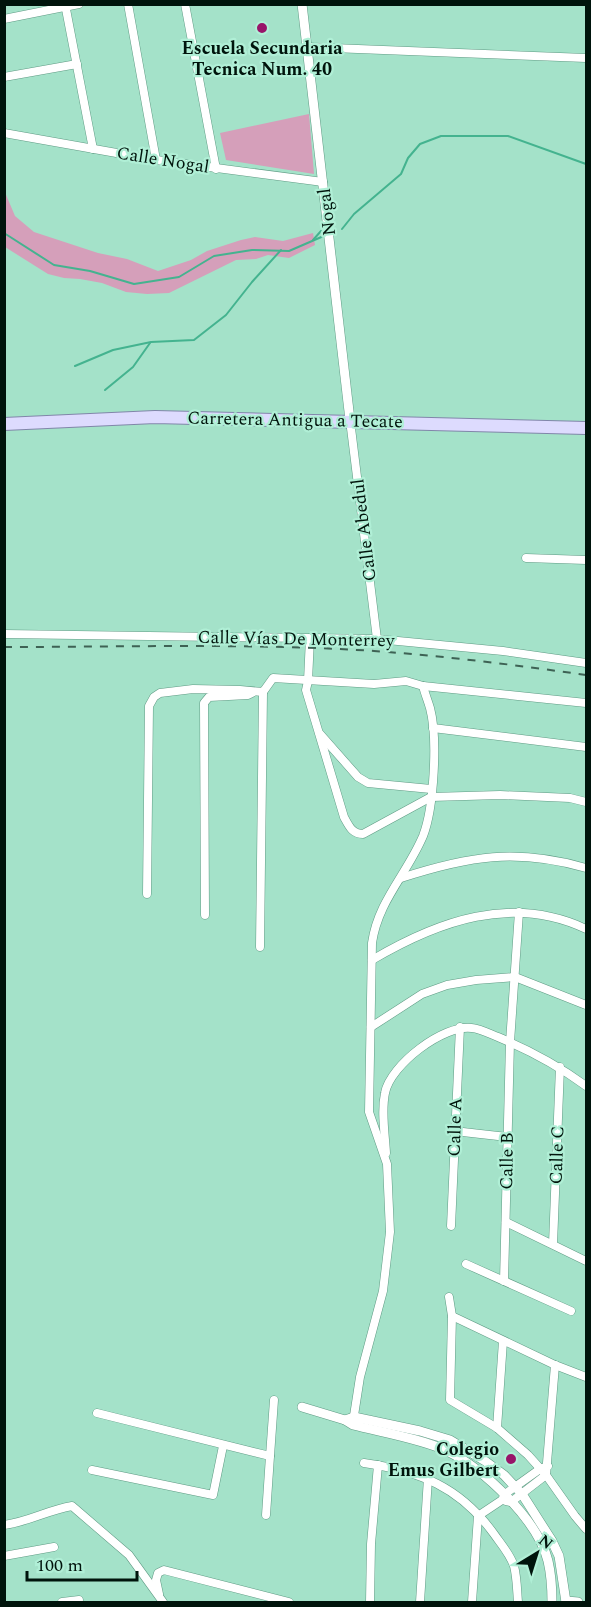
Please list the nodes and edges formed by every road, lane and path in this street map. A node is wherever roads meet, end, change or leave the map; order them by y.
1 (79, 4) edge
2 (128, 4) edge
3 (185, 4) edge
4 (302, 5) edge
5 (66, 6) edge
6 (4, 20) edge
7 (307, 47) junction
8 (586, 58) edge
9 (77, 64) junction
10 (4, 77) edge
11 (4, 133) edge
12 (93, 149) junction
13 (156, 160) junction
14 (216, 169) junction
15 (323, 182) junction
16 (350, 420) junction
17 (4, 424) edge
18 (586, 428) edge
19 (526, 558) dead end
20 (586, 560) edge
21 (4, 634) edge
22 (310, 638) junction
23 (377, 639) junction
24 (586, 663) edge
25 (308, 681) junction
26 (423, 687) junction
27 (253, 692) junction
28 (263, 692) junction
29 (586, 703) edge
30 (433, 728) junction
31 (317, 731) junction
32 (586, 747) edge
33 (431, 793) junction
34 (586, 802) edge
35 (586, 868) edge
36 (401, 878) junction
37 (147, 894) dead end
38 (519, 912) junction
39 (205, 915) dead end
40 (586, 929) edge
41 (260, 947) dead end
42 (372, 960) junction
43 (515, 976) junction
44 (586, 1005) edge
45 (371, 1027) junction
46 (460, 1027) junction
47 (510, 1042) junction
48 (560, 1067) junction
49 (586, 1086) edge
50 (454, 1131) junction
51 (507, 1137) junction
52 (387, 1164) junction
53 (506, 1222) junction
54 (451, 1226) dead end
55 (553, 1244) junction
56 (586, 1261) edge
57 (466, 1264) dead end
58 (504, 1281) junction
59 (449, 1297) dead end
60 (571, 1311) dead end
61 (452, 1317) junction
62 (503, 1341) junction
63 (555, 1365) junction
64 (586, 1377) edge
65 (274, 1400) dead end
66 (302, 1407) dead end
67 (97, 1413) dead end
68 (351, 1421) junction
69 (497, 1428) junction
70 (223, 1446) junction
71 (270, 1456) junction
72 (364, 1463) dead end
73 (378, 1465) junction
74 (92, 1470) dead end
75 (545, 1470) junction
76 (428, 1478) junction
77 (516, 1486) junction
78 (522, 1494) junction
79 (506, 1499) junction
80 (266, 1515) dead end
81 (478, 1515) junction
82 (4, 1525) edge
83 (586, 1529) edge
84 (54, 1547) dead end
85 (4, 1556) edge
86 (79, 1600) dead end
87 (161, 1600) edge
88 (62, 1602) edge
89 (289, 1602) edge
90 (370, 1602) edge
91 (420, 1602) edge
92 (472, 1602) edge
93 (518, 1602) edge
94 (552, 1602) edge
95 (566, 1602) edge
96 (579, 1602) edge

1 - 5 street
2 - 13 street
3 - 14 street
4 - 7 street, Nogal
5 - 6 street
5 - 9 street
7 - 8 street
7 - 15 street, Nogal
9 - 10 street
9 - 12 street
11 - 12 street, Calle Nogal
12 - 13 street, Calle Nogal
13 - 14 street, Calle Nogal
14 - 15 street, Calle Nogal
15 - 16 street, Nogal
16 - 17 main road, Carretera Antigua a Tecate
16 - 18 main road, Carretera Antigua a Tecate
16 - 23 street, Calle Abedul
19 - 20 street
21 - 22 street, Calle Vías De Monterrey
22 - 23 street, Calle Vías De Monterrey
22 - 25 street
23 - 24 street, Calle Vías De Monterrey
25 - 26 street
25 - 28 street
25 - 31 street
26 - 29 street
26 - 30 street
27 - 28 street
27 - 37 street
27 - 39 street
28 - 41 street
30 - 32 street
30 - 33 street
31 - 33 street
31 - 33 street
33 - 34 street
33 - 36 street
35 - 36 street
36 - 42 street
38 - 40 street
38 - 42 street
38 - 43 street, Calle B
42 - 45 street
43 - 44 street
43 - 45 street
43 - 47 street, Calle B
45 - 52 street
46 - 47 street
46 - 50 street, Calle A
46 - 52 street
47 - 48 street
47 - 51 street, Calle B
48 - 49 street
48 - 55 street, Calle C
50 - 51 street
50 - 54 street, Calle A
51 - 53 street, Calle B
52 - 68 street
53 - 55 street
53 - 58 street, Calle B
55 - 56 street
57 - 58 street
58 - 60 street
59 - 61 street
61 - 62 street
61 - 69 street
62 - 63 street
62 - 69 street
63 - 64 street
63 - 75 street
65 - 71 street
66 - 68 street
67 - 70 street
68 - 77 street
68 - 79 street
69 - 75 street
70 - 71 street
70 - 74 street
71 - 80 street
72 - 73 street
73 - 76 street
73 - 90 street
75 - 77 street
75 - 78 street
75 - 83 street
76 - 81 street
76 - 91 street
77 - 78 street
77 - 79 street
78 - 79 street
78 - 95 street
79 - 81 street
79 - 94 street
81 - 92 street
81 - 93 street
82 - 87 street
84 - 85 street
86 - 88 street
87 - 89 street
95 - 96 street

